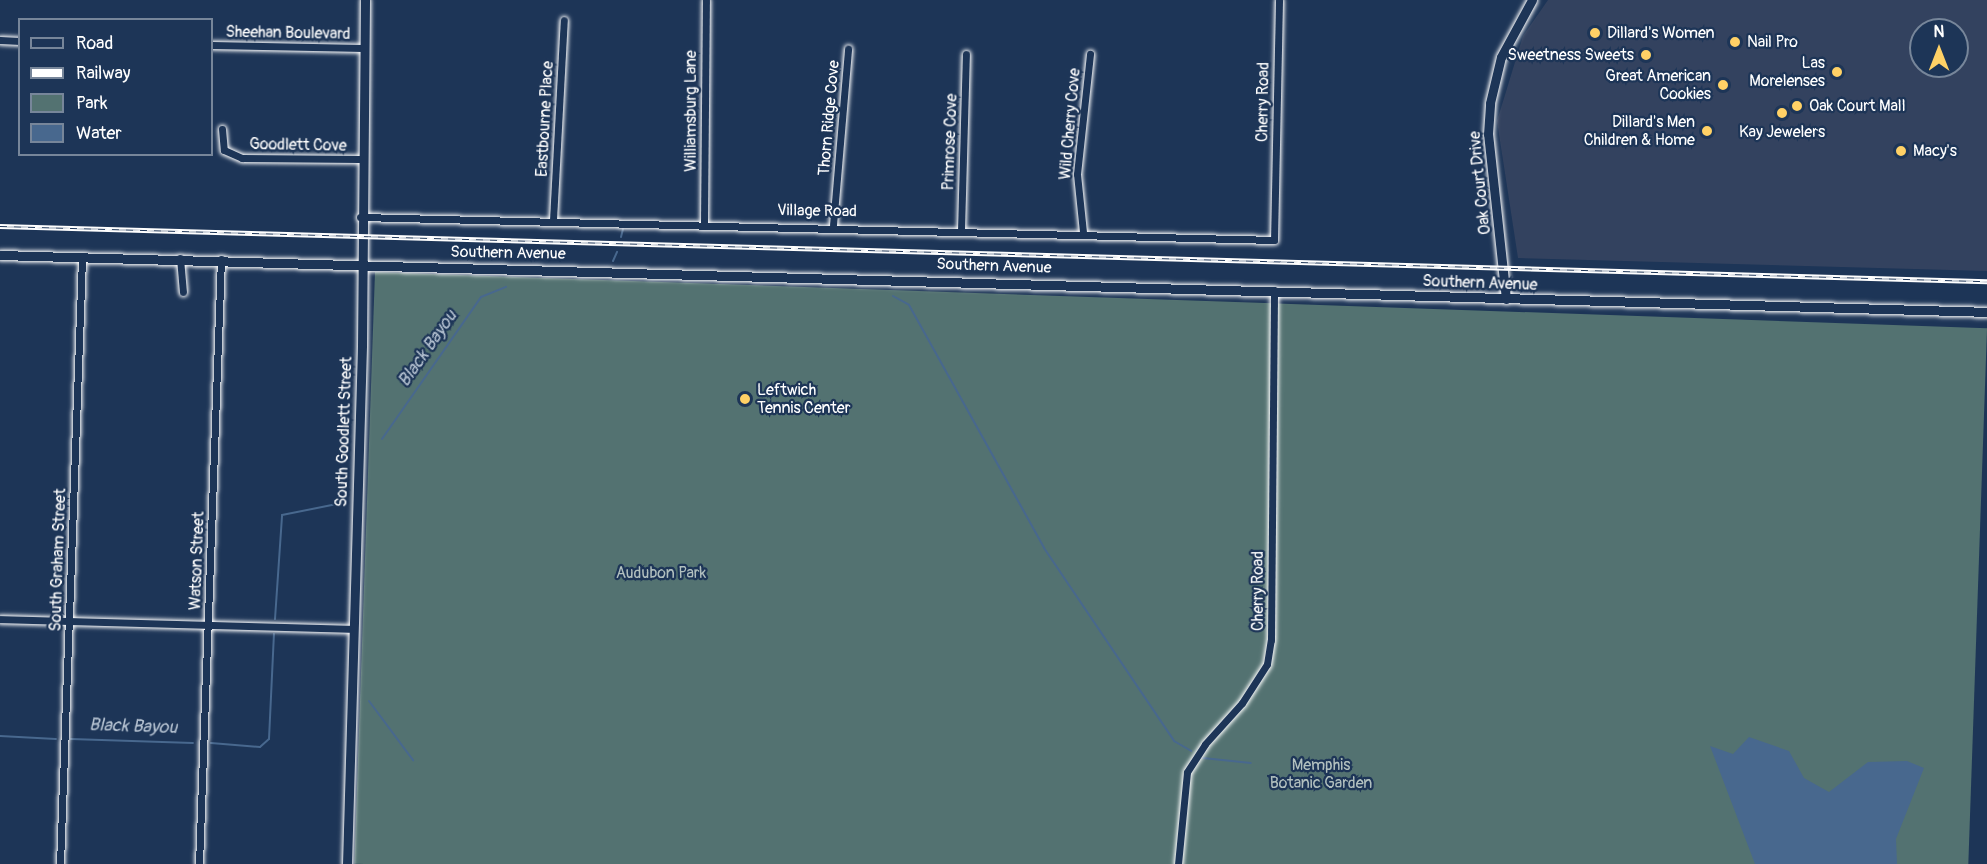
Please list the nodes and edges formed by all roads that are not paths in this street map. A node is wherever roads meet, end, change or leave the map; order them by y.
1 (364, 0) edge
2 (706, 0) edge
3 (1279, 0) edge
4 (1532, 0) edge
5 (564, 20) dead end
6 (0, 40) edge
7 (18, 41) edge
8 (213, 45) edge
9 (363, 48) junction
10 (848, 49) dead end
11 (966, 54) dead end
12 (1090, 54) dead end
13 (222, 129) dead end
14 (360, 159) junction
15 (360, 217) junction
16 (553, 220) junction
17 (704, 223) junction
18 (833, 225) junction
19 (961, 230) junction
20 (1083, 232) junction
21 (1274, 240) joint
22 (0, 255) edge
23 (82, 258) junction
24 (180, 258) junction
25 (221, 259) junction
26 (358, 264) junction
27 (1274, 290) junction
28 (183, 292) dead end
29 (1506, 299) junction
30 (1987, 312) edge
31 (0, 619) edge
32 (69, 621) junction
33 (208, 626) junction
34 (353, 629) junction
35 (60, 864) edge
36 (199, 864) edge
37 (347, 864) edge
38 (1178, 864) edge

1 - 9 street, South Goodlett Street
2 - 17 street, Williamsburg Lane
3 - 21 street, Cherry Road
4 - 29 street, Oak Court Drive
5 - 16 street, Eastbourne Place
6 - 7 street
8 - 9 street, Sheehan Boulevard
9 - 14 street, South Goodlett Street
10 - 18 street, Thorn Ridge Cove
11 - 19 street, Primrose Cove
12 - 20 street, Wild Cherry Cove
13 - 14 street, Goodlett Cove
14 - 15 street, South Goodlett Street
15 - 16 street, Village Road
15 - 26 street, South Goodlett Street
16 - 17 street, Village Road
17 - 18 street, Village Road
18 - 19 street, Village Road
19 - 20 street, Village Road
20 - 21 street, Village Road
22 - 23 street, Southern Avenue
23 - 24 street, Southern Avenue
23 - 32 street, South Graham Street
24 - 25 street, Southern Avenue
24 - 28 street
25 - 26 street, Southern Avenue
25 - 33 street, Watson Street
26 - 27 street, Southern Avenue
26 - 34 street, South Goodlett Street
27 - 29 street, Southern Avenue
27 - 38 street, Cherry Road
29 - 30 street, Southern Avenue
31 - 32 street
32 - 33 street
32 - 35 street, South Graham Street
33 - 34 street
33 - 36 street, Watson Street
34 - 37 street, South Goodlett Street

